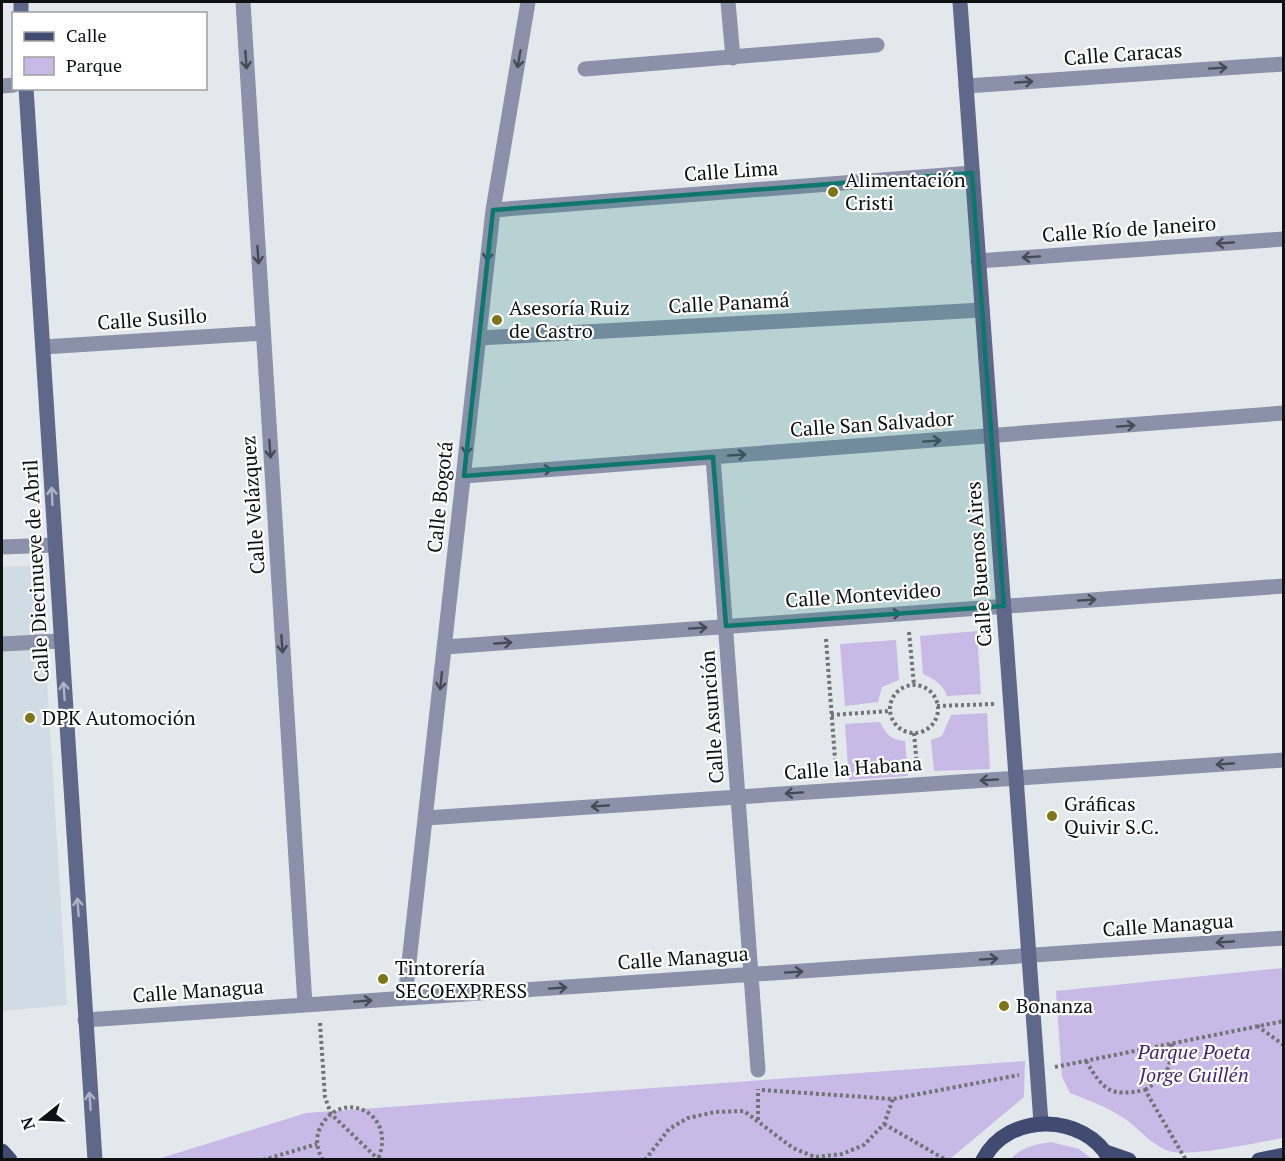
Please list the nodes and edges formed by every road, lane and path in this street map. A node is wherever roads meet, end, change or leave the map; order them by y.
1 (243, 2) edge
2 (528, 2) edge
3 (728, 2) edge
4 (960, 2) edge
5 (877, 45) dead end
6 (733, 58) junction
7 (1284, 64) edge
8 (585, 69) dead end
9 (966, 86) junction
10 (26, 90) edge
11 (972, 173) junction
12 (493, 210) junction
13 (1284, 239) edge
14 (978, 261) junction
15 (982, 310) junction
16 (263, 333) junction
17 (479, 338) junction
18 (43, 347) junction
19 (1284, 413) edge
20 (991, 436) junction
21 (713, 457) junction
22 (464, 476) junction
23 (55, 545) junction
24 (2, 547) edge
25 (1284, 586) edge
26 (1004, 606) junction
27 (908, 613) junction
28 (824, 619) junction
29 (726, 626) junction
30 (60, 641) junction
31 (2, 644) edge
32 (445, 647) junction
33 (914, 685) junction
34 (1011, 703) junction
35 (938, 706) junction
36 (890, 711) junction
37 (831, 714) junction
38 (915, 733) junction
39 (1284, 760) edge
40 (1016, 778) junction
41 (918, 785) junction
42 (837, 790) junction
43 (739, 797) junction
44 (426, 818) junction
45 (1284, 938) edge
46 (1029, 956) junction
47 (752, 975) junction
48 (405, 998) junction
49 (313, 1005) junction
50 (85, 1020) junction
51 (1257, 1026) dead end
52 (1172, 1043) dead end
53 (1284, 1045) edge
54 (1086, 1061) dead end
55 (758, 1070) joint
56 (1145, 1090) junction
57 (893, 1098) dead end
58 (330, 1114) junction
59 (758, 1121) junction
60 (1041, 1123) junction
61 (884, 1124) junction
62 (317, 1144) junction
63 (2, 1151) edge
64 (1284, 1155) edge
65 (1108, 1156) edge
66 (982, 1158) edge
67 (378, 1159) edge
68 (10, 1160) edge
69 (95, 1160) edge
70 (263, 1160) edge
71 (323, 1160) edge
72 (645, 1160) edge
73 (946, 1160) edge
74 (1129, 1160) edge
75 (1186, 1160) edge
76 (1259, 1160) edge

1 -> 16 street, Calle Velázquez
2 -> 12 street, Calle Bogotá
3 - 6 street
4 - 9 street, Calle Buenos Aires
5 - 6 street
6 - 8 street
9 -> 7 street, Calle Caracas
9 - 11 street, Calle Buenos Aires
10 - 18 street, Calle Diecinueve de Abril
11 - 12 street, Calle Lima
11 - 14 street, Calle Buenos Aires
12 -> 17 street, Calle Bogotá
13 -> 14 street, Calle Río de Janeiro
14 - 15 street, Calle Buenos Aires
15 - 17 street, Calle Panamá
15 - 20 street, Calle Buenos Aires
16 - 18 street, Calle Susillo
16 -> 49 street, Calle Velázquez
17 -> 22 street, Calle Bogotá
23 -> 18 street, Calle Diecinueve de Abril
20 -> 19 street, Calle San Salvador
21 -> 20 street, Calle San Salvador
20 - 26 street, Calle Buenos Aires
22 -> 21 street, Calle San Salvador
21 - 29 street, Calle Asunción
22 - 32 street, Calle Bogotá
23 - 24 street
23 - 30 street, Calle Diecinueve de Abril
26 -> 25 street, Calle Montevideo
26 - 27 street, Calle Montevideo
26 - 34 street, Calle Buenos Aires
28 -> 27 street, Calle Montevideo
27 - 33 path
28 - 29 street, Calle Montevideo
28 - 37 path
32 -> 29 street, Calle Montevideo
29 - 43 street, Calle Asunción
30 - 31 street
50 -> 30 street, Calle Diecinueve de Abril
32 -> 44 street, Calle Bogotá
33 - 35 path
33 - 36 path
34 - 35 path
34 - 40 street, Calle Buenos Aires
35 - 38 path
36 - 37 path
36 - 38 path
37 - 42 path
38 - 41 path
39 -> 40 street, Calle la Habana
40 -> 41 street, Calle la Habana
40 - 46 street, Calle Buenos Aires
41 - 42 street, Calle la Habana
42 -> 43 street, Calle la Habana
43 -> 44 street, Calle la Habana
43 - 47 street, Calle Asunción
44 - 48 street, Calle Bogotá
45 -> 46 street, Calle Managua
47 -> 46 street, Calle Managua
46 - 60 street, Calle Buenos Aires
48 -> 47 street, Calle Managua
47 - 55 street, Calle Asunción
49 -> 48 street, Calle Managua
49 - 50 street, Calle Managua
49 - 58 path
69 -> 50 street, Calle Diecinueve de Abril
51 - 53 path
52 - 56 path
54 - 56 path
55 - 59 path
56 - 75 path
57 - 61 path
58 - 62 path
58 - 67 path
58 - 67 path
59 - 61 path
59 - 72 path
60 - 65 main road
60 - 66 main road
61 - 73 path
62 - 70 path
62 - 71 path
63 - 68 main road
64 - 76 main road
65 - 74 main road

